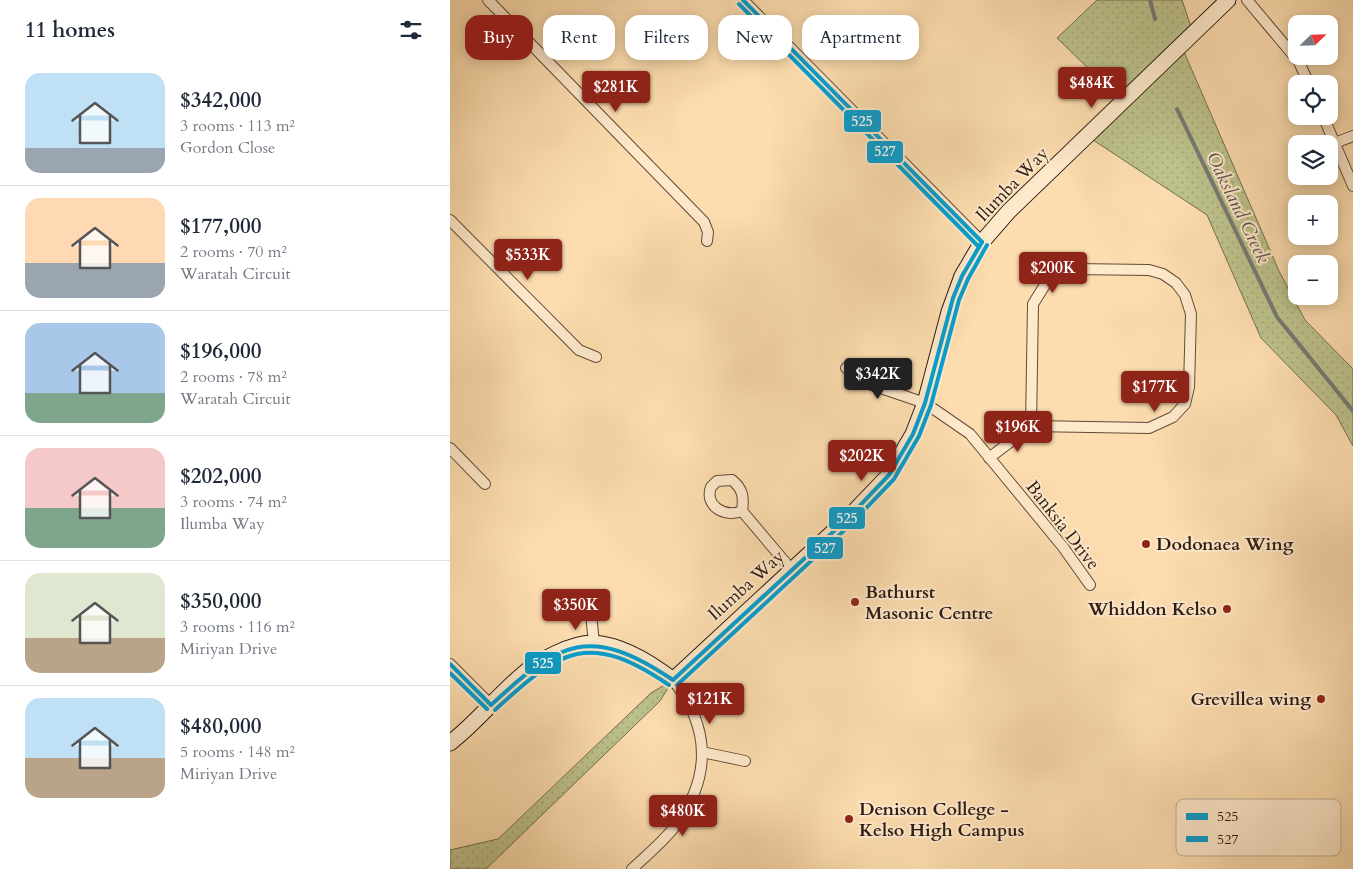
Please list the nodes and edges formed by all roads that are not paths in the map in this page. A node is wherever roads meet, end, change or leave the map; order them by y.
1 (488, 0) edge
2 (744, 0) edge
3 (1228, 0) edge
4 (1247, 0) edge
5 (1305, 75) edge
6 (1353, 136) edge
7 (1338, 142) edge
8 (1338, 150) edge
9 (1353, 186) edge
10 (450, 220) edge
11 (707, 241) dead end
12 (982, 242) junction
13 (596, 357) dead end
14 (846, 368) dead end
15 (925, 403) junction
16 (1031, 426) junction
17 (450, 448) edge
18 (989, 458) junction
19 (485, 484) dead end
20 (742, 511) dead end
21 (791, 569) junction
22 (1090, 585) dead end
23 (590, 606) dead end
24 (594, 643) junction
25 (450, 664) edge
26 (673, 680) junction
27 (490, 705) junction
28 (450, 743) edge
29 (702, 752) junction
30 (745, 761) dead end
31 (632, 869) edge

1 - 11 street
2 - 12 street
3 - 12 street, Ilumba Way
4 - 5 street
6 - 7 street
8 - 9 street
10 - 13 street
12 - 15 street, Ilumba Way
14 - 15 street, Banksia Drive
15 - 18 street, Banksia Drive
15 - 21 street, Ilumba Way
16 - 16 street
16 - 18 street
17 - 19 street
18 - 22 street, Banksia Drive
20 - 21 street
21 - 26 street, Ilumba Way
23 - 24 street
24 - 26 street
24 - 27 street
25 - 27 street
26 - 29 street
27 - 28 street
29 - 30 street
29 - 31 street

